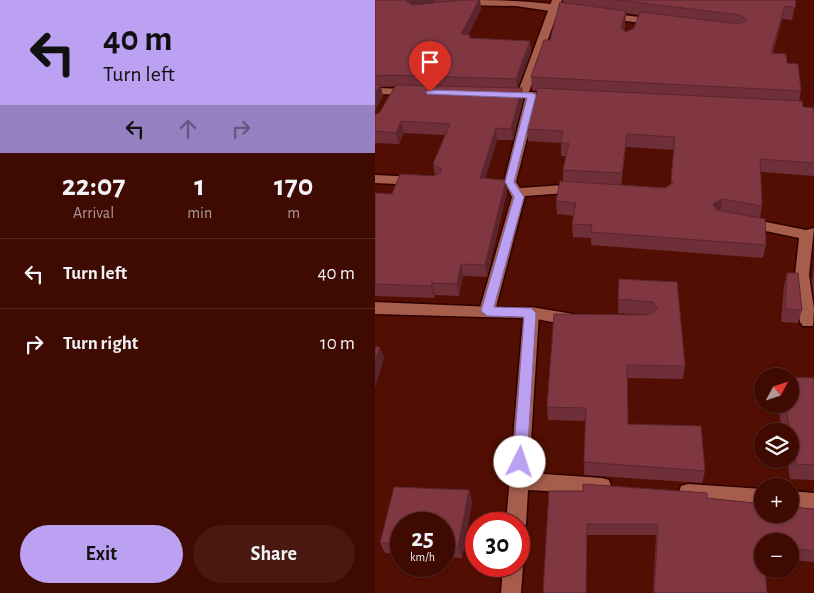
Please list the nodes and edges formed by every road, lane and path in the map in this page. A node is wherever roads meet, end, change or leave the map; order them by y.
1 (555, 3) edge
2 (453, 4) edge
3 (577, 12) edge
4 (596, 15) edge
5 (634, 20) junction
6 (672, 24) edge
7 (630, 33) edge
8 (375, 91) edge
9 (393, 92) junction
10 (423, 92) edge
11 (493, 94) edge
12 (527, 95) junction
13 (571, 97) edge
14 (384, 107) edge
15 (375, 179) edge
16 (427, 182) edge
17 (588, 189) edge
18 (516, 192) junction
19 (729, 220) edge
20 (810, 234) edge
21 (375, 308) edge
22 (487, 311) junction
23 (531, 313) junction
24 (589, 320) edge
25 (807, 322) dead end
26 (519, 481) junction
27 (624, 488) edge
28 (672, 491) edge
29 (754, 497) edge
30 (799, 501) edge
31 (814, 502) edge
32 (517, 512) edge
33 (512, 577) edge
34 (511, 593) edge

1 - 2 street
1 - 3 street
1 - 12 street
4 - 5 street
5 - 6 street
5 - 7 street
8 - 9 street
9 - 10 street
9 - 14 street
11 - 12 street
12 - 13 street
12 - 18 street
15 - 16 street
17 - 18 street
18 - 22 street
19 - 20 street
20 - 25 street
21 - 22 street
22 - 23 street
23 - 24 street
23 - 26 street
26 - 27 street
26 - 32 street
28 - 29 street
30 - 31 street
33 - 34 street

